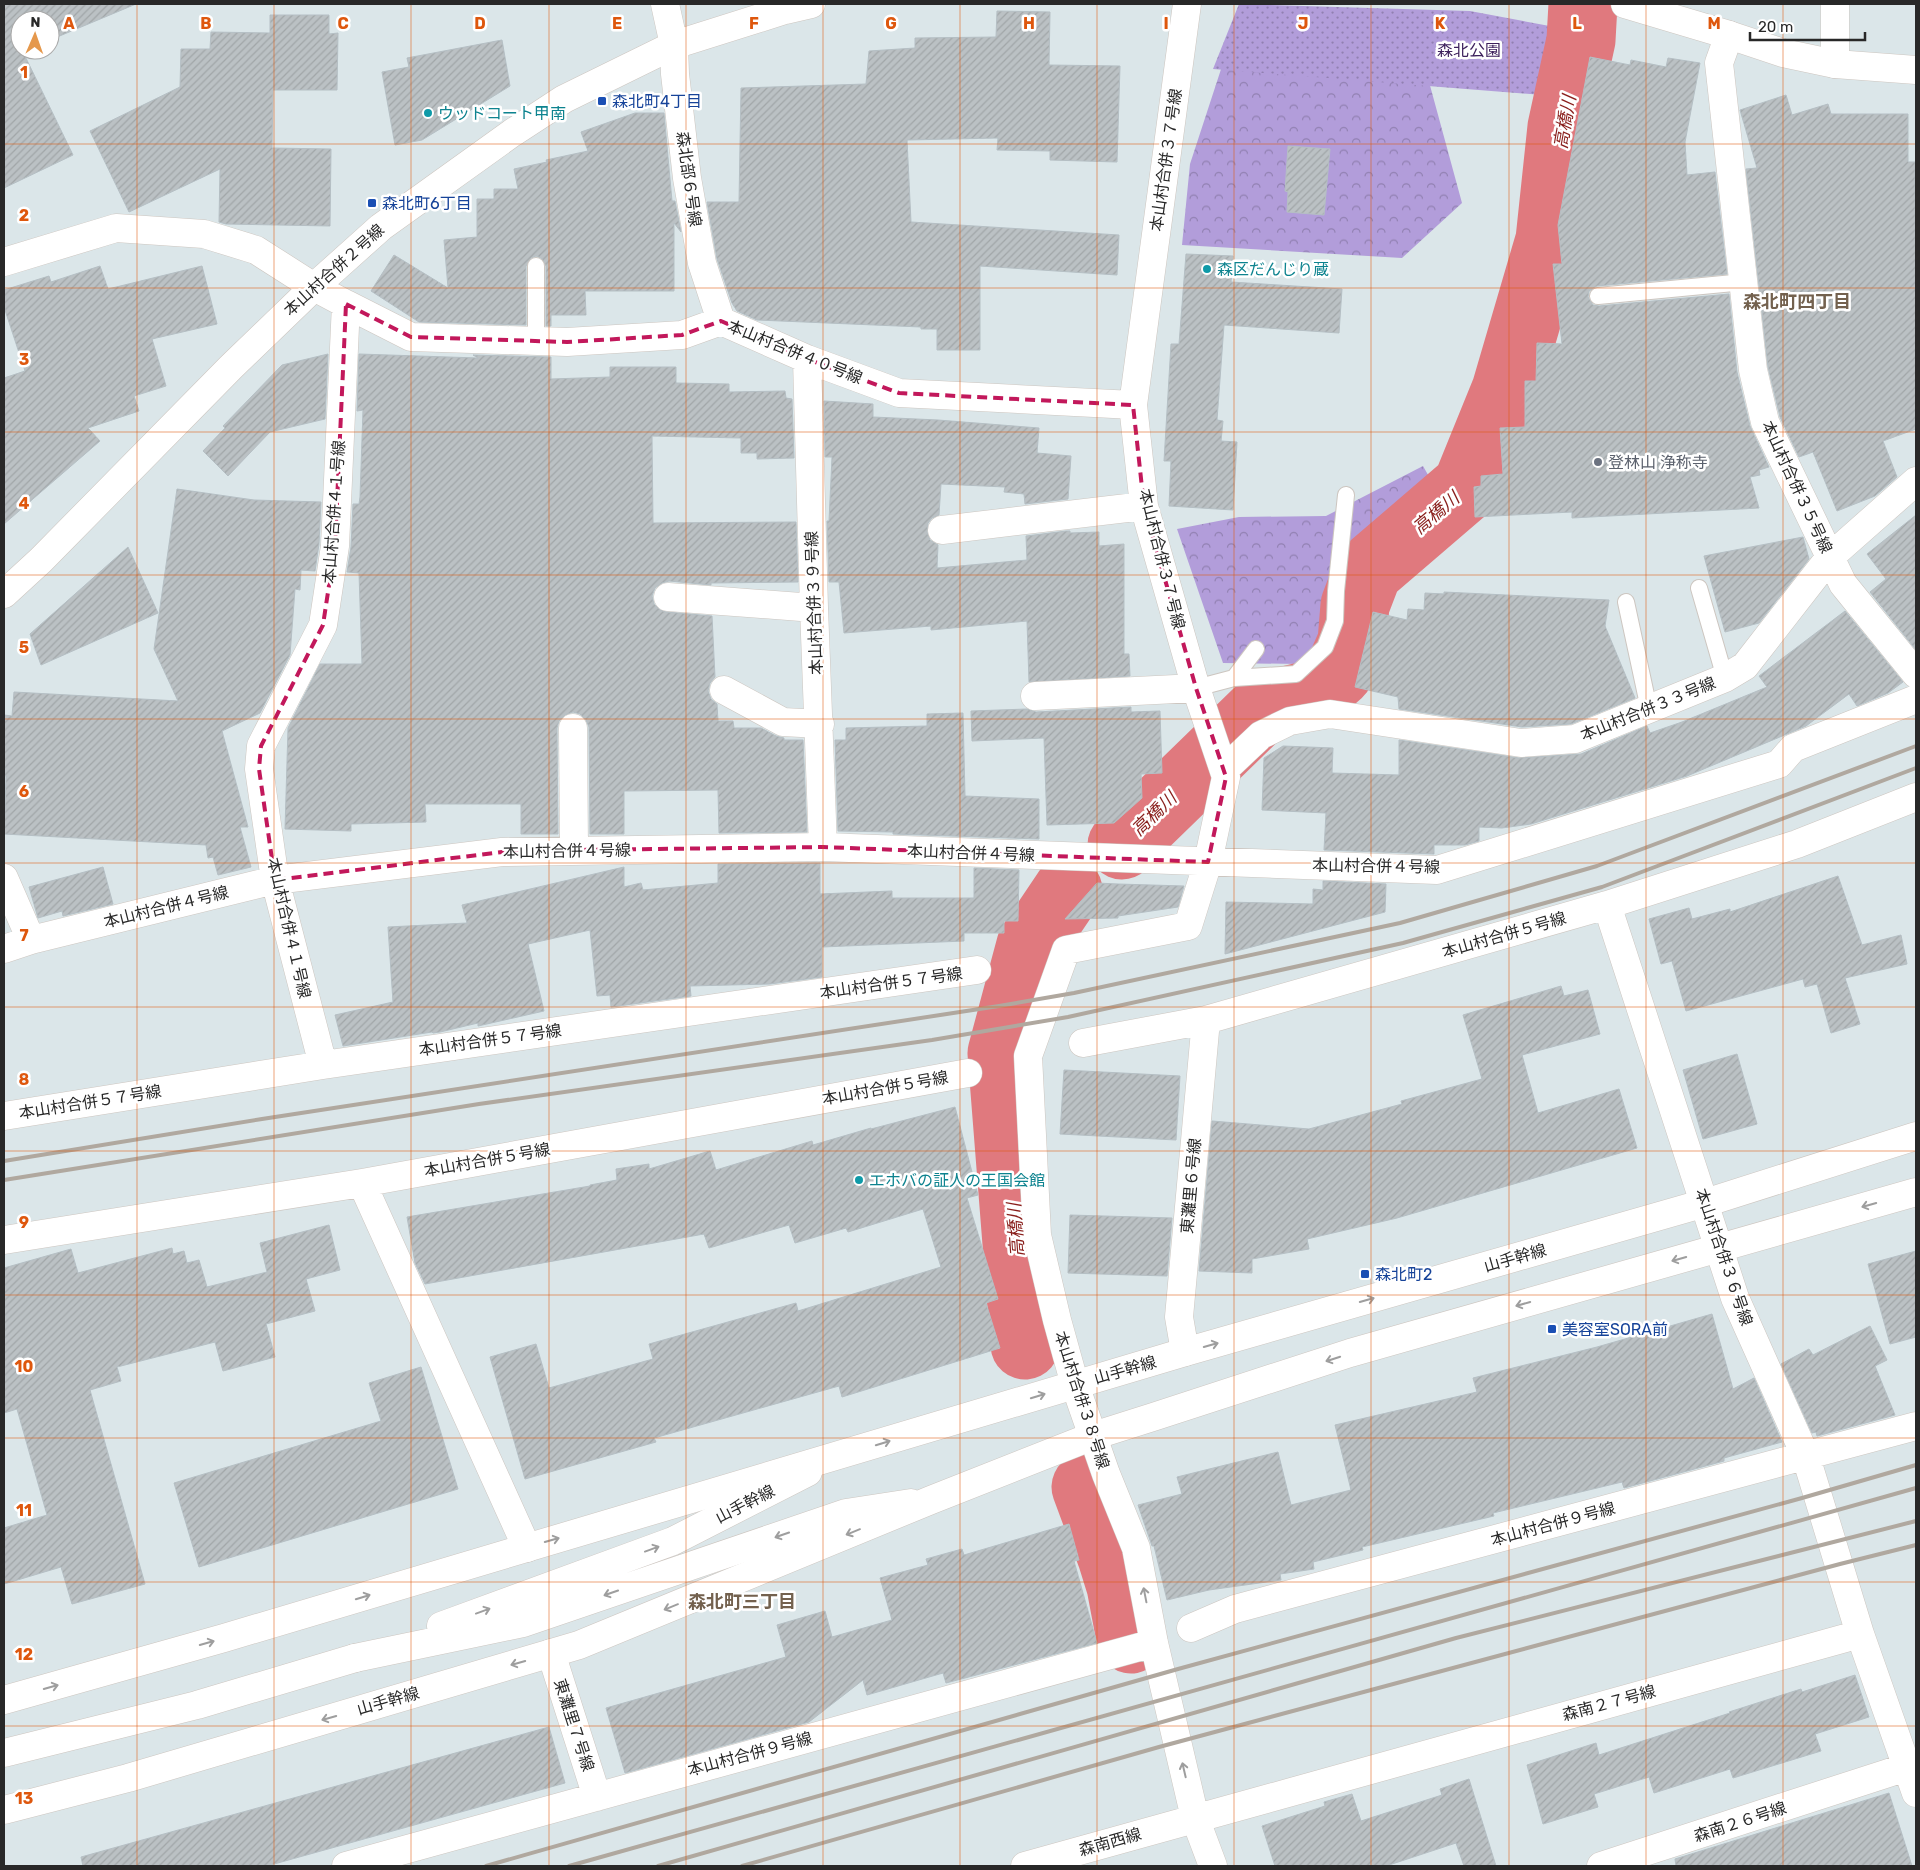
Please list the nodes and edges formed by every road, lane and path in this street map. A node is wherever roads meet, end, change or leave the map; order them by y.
1 (665, 4) edge
2 (811, 4) edge
3 (1187, 4) edge
4 (1625, 4) edge
5 (1835, 4) edge
6 (1729, 35) junction
7 (674, 45) junction
8 (1835, 64) junction
9 (1916, 70) edge
10 (4, 262) edge
11 (536, 266) dead end
12 (1744, 282) junction
13 (314, 287) junction
14 (1598, 296) dead end
15 (346, 304) junction
16 (720, 321) junction
17 (536, 340) junction
18 (806, 360) junction
19 (1133, 405) junction
20 (1916, 481) edge
21 (1346, 495) dead end
22 (1144, 506) junction
23 (942, 530) dead end
24 (1830, 557) junction
25 (1699, 588) dead end
26 (4, 594) edge
27 (668, 597) dead end
28 (1626, 602) dead end
29 (814, 608) junction
30 (1256, 649) dead end
31 (1916, 674) edge
32 (1234, 678) junction
33 (1725, 678) junction
34 (1196, 688) junction
35 (724, 690) dead end
36 (1035, 696) dead end
37 (1916, 698) edge
38 (1649, 709) junction
39 (820, 724) junction
40 (573, 728) dead end
41 (1223, 766) junction
42 (1916, 797) edge
43 (823, 848) junction
44 (574, 850) junction
45 (1208, 862) junction
46 (4, 878) edge
47 (275, 880) junction
48 (1606, 905) junction
49 (31, 940) junction
50 (4, 949) edge
51 (1066, 950) joint
52 (977, 970) dead end
53 (1206, 1020) junction
54 (1082, 1043) dead end
55 (323, 1064) junction
56 (968, 1073) dead end
57 (4, 1116) edge
58 (1916, 1136) edge
59 (362, 1183) junction
60 (1916, 1192) edge
61 (1705, 1203) junction
62 (4, 1240) edge
63 (1719, 1248) junction
64 (1185, 1352) junction
65 (1075, 1384) junction
66 (1916, 1426) edge
67 (1093, 1436) junction
68 (1806, 1456) junction
69 (836, 1457) junction
70 (931, 1500) junction
71 (527, 1548) junction
72 (1191, 1628) dead end
73 (1860, 1634) junction
74 (1154, 1643) junction
75 (551, 1653) junction
76 (355, 1658) junction
77 (4, 1700) edge
78 (4, 1753) edge
79 (1907, 1767) junction
80 (1916, 1793) edge
81 (598, 1797) junction
82 (4, 1810) edge
83 (1195, 1818) junction
84 (346, 1866) edge
85 (1025, 1866) edge
86 (1213, 1866) edge
87 (1601, 1866) edge

1 - 7 street, 森北部６号線
2 - 7 street, 本山村合併２号線
3 - 19 street, 本山村合併３７号線
4 - 6 street
5 - 8 street
6 - 8 street
6 - 12 street, 本山村合併３５号線
7 - 13 street, 本山村合併２号線
7 - 16 street, 森北部６号線
8 - 9 street
10 - 13 street
11 - 17 lane
12 - 14 lane
12 - 24 street, 本山村合併３５号線
13 - 15 street
13 - 26 street, 本山村合併２号線
15 - 17 street, 本山村合併４０号線
15 - 47 street, 本山村合併４１号線
16 - 17 street, 本山村合併４０号線
16 - 18 street, 本山村合併４０号線
18 - 19 street, 本山村合併４０号線
18 - 29 street, 本山村合併３９号線
19 - 22 street, 本山村合併３７号線
20 - 24 street, 本山村合併３３号線
21 - 32 lane
22 - 23 street
22 - 34 street, 本山村合併３７号線
24 - 31 street, 本山村合併３５号線
24 - 33 street, 本山村合併３３号線
25 - 33 lane
27 - 29 street
28 - 38 lane
29 - 39 street, 本山村合併３９号線
30 - 32 lane
32 - 34 lane
33 - 38 street, 本山村合併３３号線
34 - 36 street
34 - 41 street, 本山村合併３７号線
35 - 39 street
37 - 45 street, 本山村合併４号線
38 - 41 street, 本山村合併３３号線
39 - 43 street, 本山村合併３９号線
40 - 44 street
41 - 45 street, 本山村合併３７号線
42 - 48 street, 本山村合併５号線
43 - 44 street, 本山村合併４号線
43 - 45 street, 本山村合併４号線
44 - 47 street, 本山村合併４号線
45 - 51 street, 本山村合併３７号線
46 - 49 street
47 - 49 street, 本山村合併４号線
47 - 55 street, 本山村合併４１号線
48 - 53 street, 本山村合併５号線
48 - 61 street, 本山村合併３６号線
49 - 50 street, 本山村合併４号線
51 - 65 street, 本山村合併３８号線
52 - 55 street, 本山村合併５７号線
53 - 54 street, 本山村合併５号線
53 - 64 street, 東灘里６号線
55 - 57 street, 本山村合併５７号線
56 - 59 street, 本山村合併５号線
58 - 61 street, 山手幹線
59 - 62 street, 本山村合併５号線
59 - 71 street
60 -> 63 street, 山手幹線
61 - 63 street, 本山村合併３６号線
64 -> 61 street, 山手幹線
63 -> 67 street, 山手幹線
63 - 68 street, 本山村合併３６号線
64 - 65 street, 山手幹線
65 - 67 street, 本山村合併３８号線
69 -> 65 street, 山手幹線
66 - 68 street, 本山村合併９号線
67 - 70 street, 山手幹線
74 -> 67 street, 本山村合併３８号線
68 - 72 street, 本山村合併９号線
68 - 73 street, 本山村合併３６号線
71 -> 69 street
76 -> 69 street, 山手幹線
70 -> 75 street, 山手幹線
70 -> 76 street, 山手幹線
77 -> 71 street
73 - 79 street
73 - 83 street, 森南２７号線
74 - 81 street, 本山村合併９号線
83 -> 74 street, 本山村合併３８号線
75 - 81 street, 東灘里７号線
75 -> 82 street, 山手幹線
76 - 78 street, 山手幹線
79 - 80 street
79 - 87 street, 森南２６号線
81 - 84 street, 本山村合併９号線
83 - 85 street, 森南西線
83 - 86 street, 本山村合併３８号線

